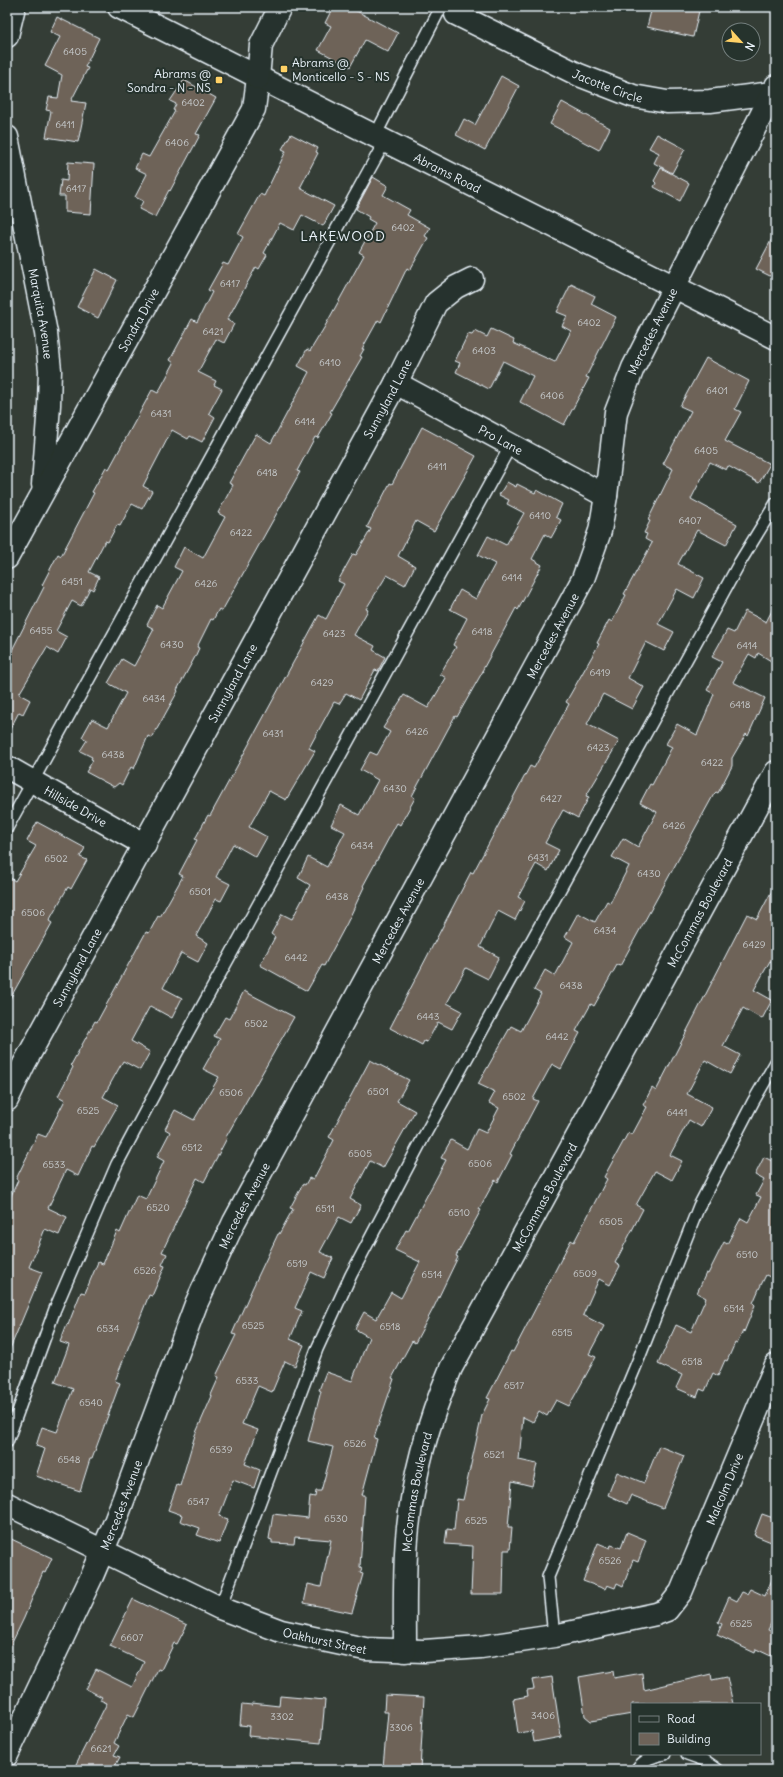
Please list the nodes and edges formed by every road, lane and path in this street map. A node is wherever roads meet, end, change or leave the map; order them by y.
1 (14, 7) edge
2 (119, 7) edge
3 (280, 7) edge
4 (449, 11) edge
5 (7, 36) edge
6 (258, 78) junction
7 (774, 90) edge
8 (7, 137) edge
9 (380, 139) junction
10 (472, 279) dead end
11 (674, 287) junction
12 (776, 338) edge
13 (396, 383) junction
14 (511, 445) junction
15 (43, 493) junction
16 (606, 496) junction
17 (776, 503) edge
18 (7, 558) edge
19 (7, 767) edge
20 (776, 772) edge
21 (33, 781) junction
22 (7, 828) edge
23 (145, 844) junction
24 (776, 1062) edge
25 (7, 1100) edge
26 (776, 1365) edge
27 (7, 1442) edge
28 (7, 1504) edge
29 (103, 1549) junction
30 (220, 1608) junction
31 (667, 1610) joint
32 (554, 1636) junction
33 (405, 1651) junction
34 (7, 1755) edge
35 (660, 1755) edge
36 (690, 1755) edge
37 (636, 1770) edge
38 (718, 1770) edge

1 - 5 street
2 - 6 street, Abrams Road
3 - 6 street, Sondra Drive
4 - 7 street, Jacotte Circle
4 - 9 lane
6 - 9 street, Abrams Road
6 - 15 street, Sondra Drive
7 - 11 street, Mercedes Avenue
8 - 15 street, Marquita Avenue
9 - 11 street, Abrams Road
9 - 21 lane
10 - 13 street, Sunnyland Lane
11 - 12 street, Abrams Road
11 - 16 street, Mercedes Avenue
13 - 14 street, Pro Lane
13 - 23 street, Sunnyland Lane
14 - 16 street, Pro Lane
14 - 27 lane
15 - 18 street, Sondra Drive
16 - 29 street, Mercedes Avenue
17 - 30 lane
19 - 21 street, Hillside Drive
20 - 33 street, McCommas Boulevard
21 - 22 lane
21 - 23 street, Hillside Drive
23 - 25 street, Sunnyland Lane
24 - 32 lane
26 - 31 street, Malcolm Drive
28 - 29 street, Oakhurst Street
29 - 30 street, Oakhurst Street
29 - 34 street, Mercedes Avenue
30 - 33 street, Oakhurst Street
31 - 32 street, Oakhurst Street
32 - 33 street, Oakhurst Street
35 - 37 lane
36 - 38 lane

